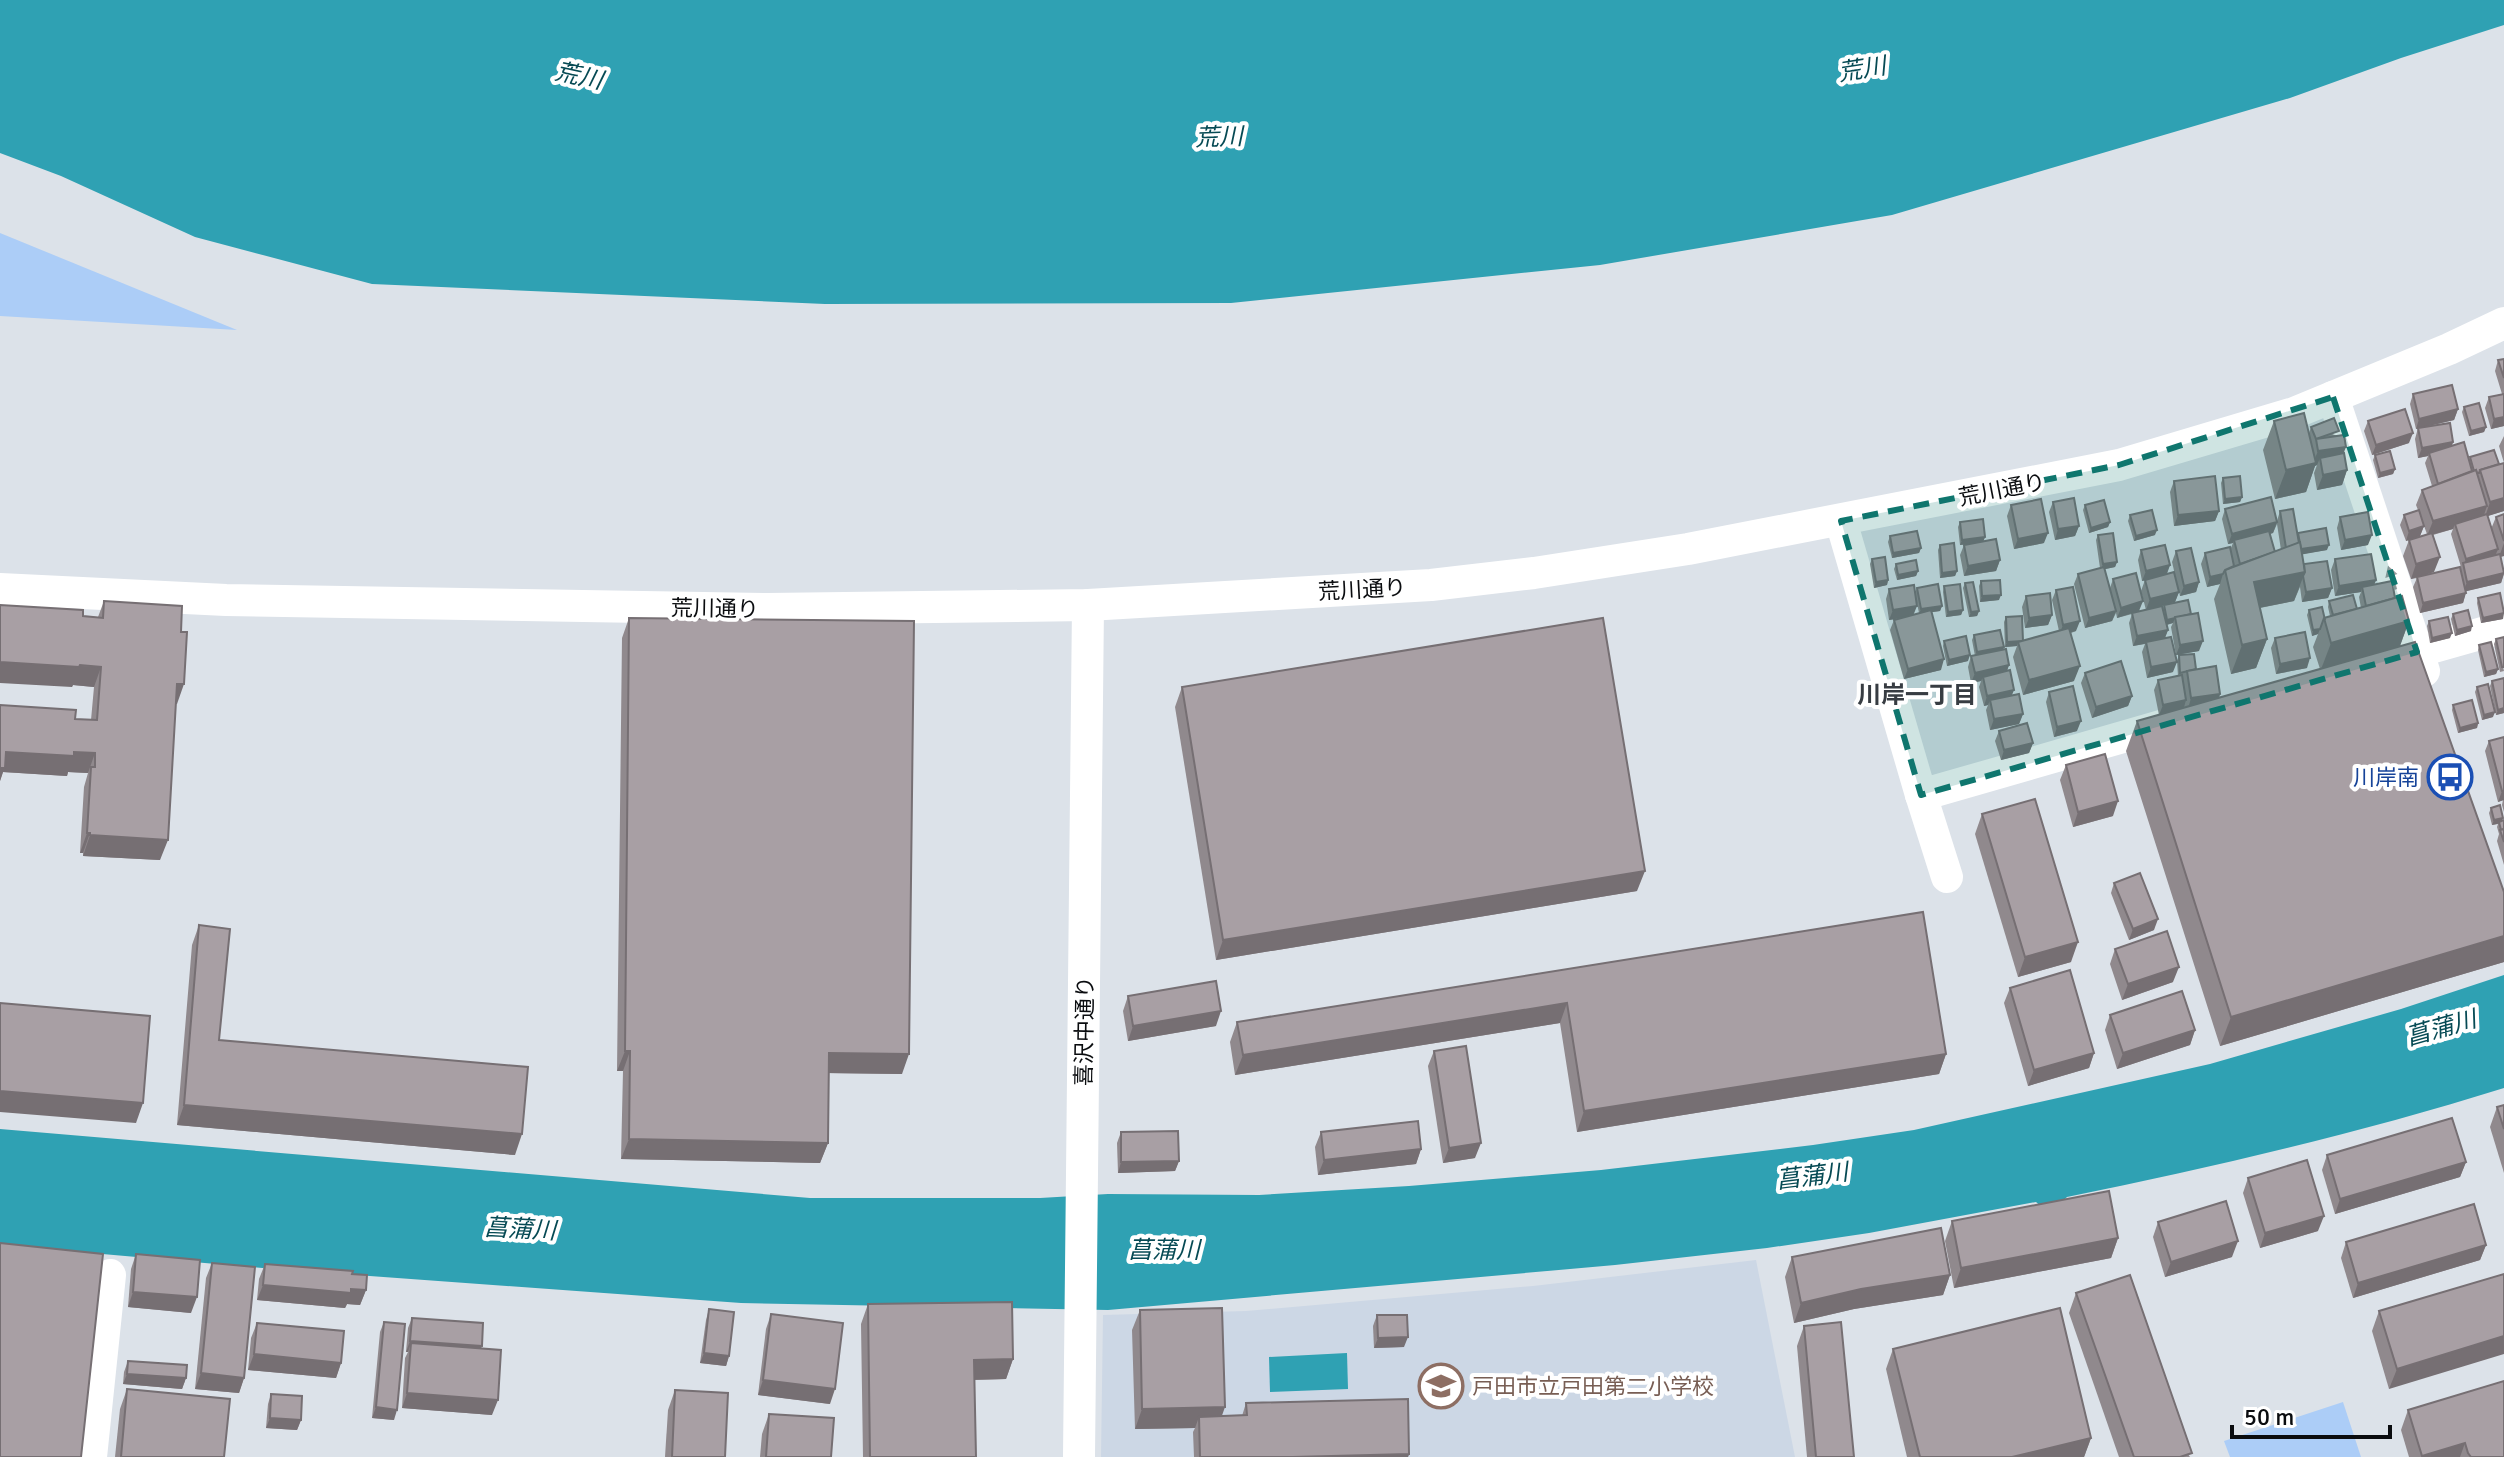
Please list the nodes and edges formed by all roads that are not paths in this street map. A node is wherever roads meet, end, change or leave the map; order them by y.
1 (2504, 323) edge
2 (2333, 397) junction
3 (1841, 521) junction
4 (0, 589) edge
5 (1088, 605) junction
6 (2504, 627) edge
7 (2417, 652) junction
8 (2342, 673) edge
9 (2431, 695) edge
10 (2206, 713) edge
11 (1921, 795) junction
12 (1947, 877) dead end
13 (110, 1275) dead end
14 (91, 1457) edge
15 (1079, 1457) edge

1 - 2 street, 荒川通り
2 - 3 street, 荒川通り
7 -> 2 street
3 - 5 street, 荒川通り
3 - 11 street
4 - 5 street, 荒川通り
5 - 15 street, 喜沢中通り
6 - 7 street
7 - 8 street
7 - 9 street
10 - 11 street
11 - 12 street
13 - 14 street

